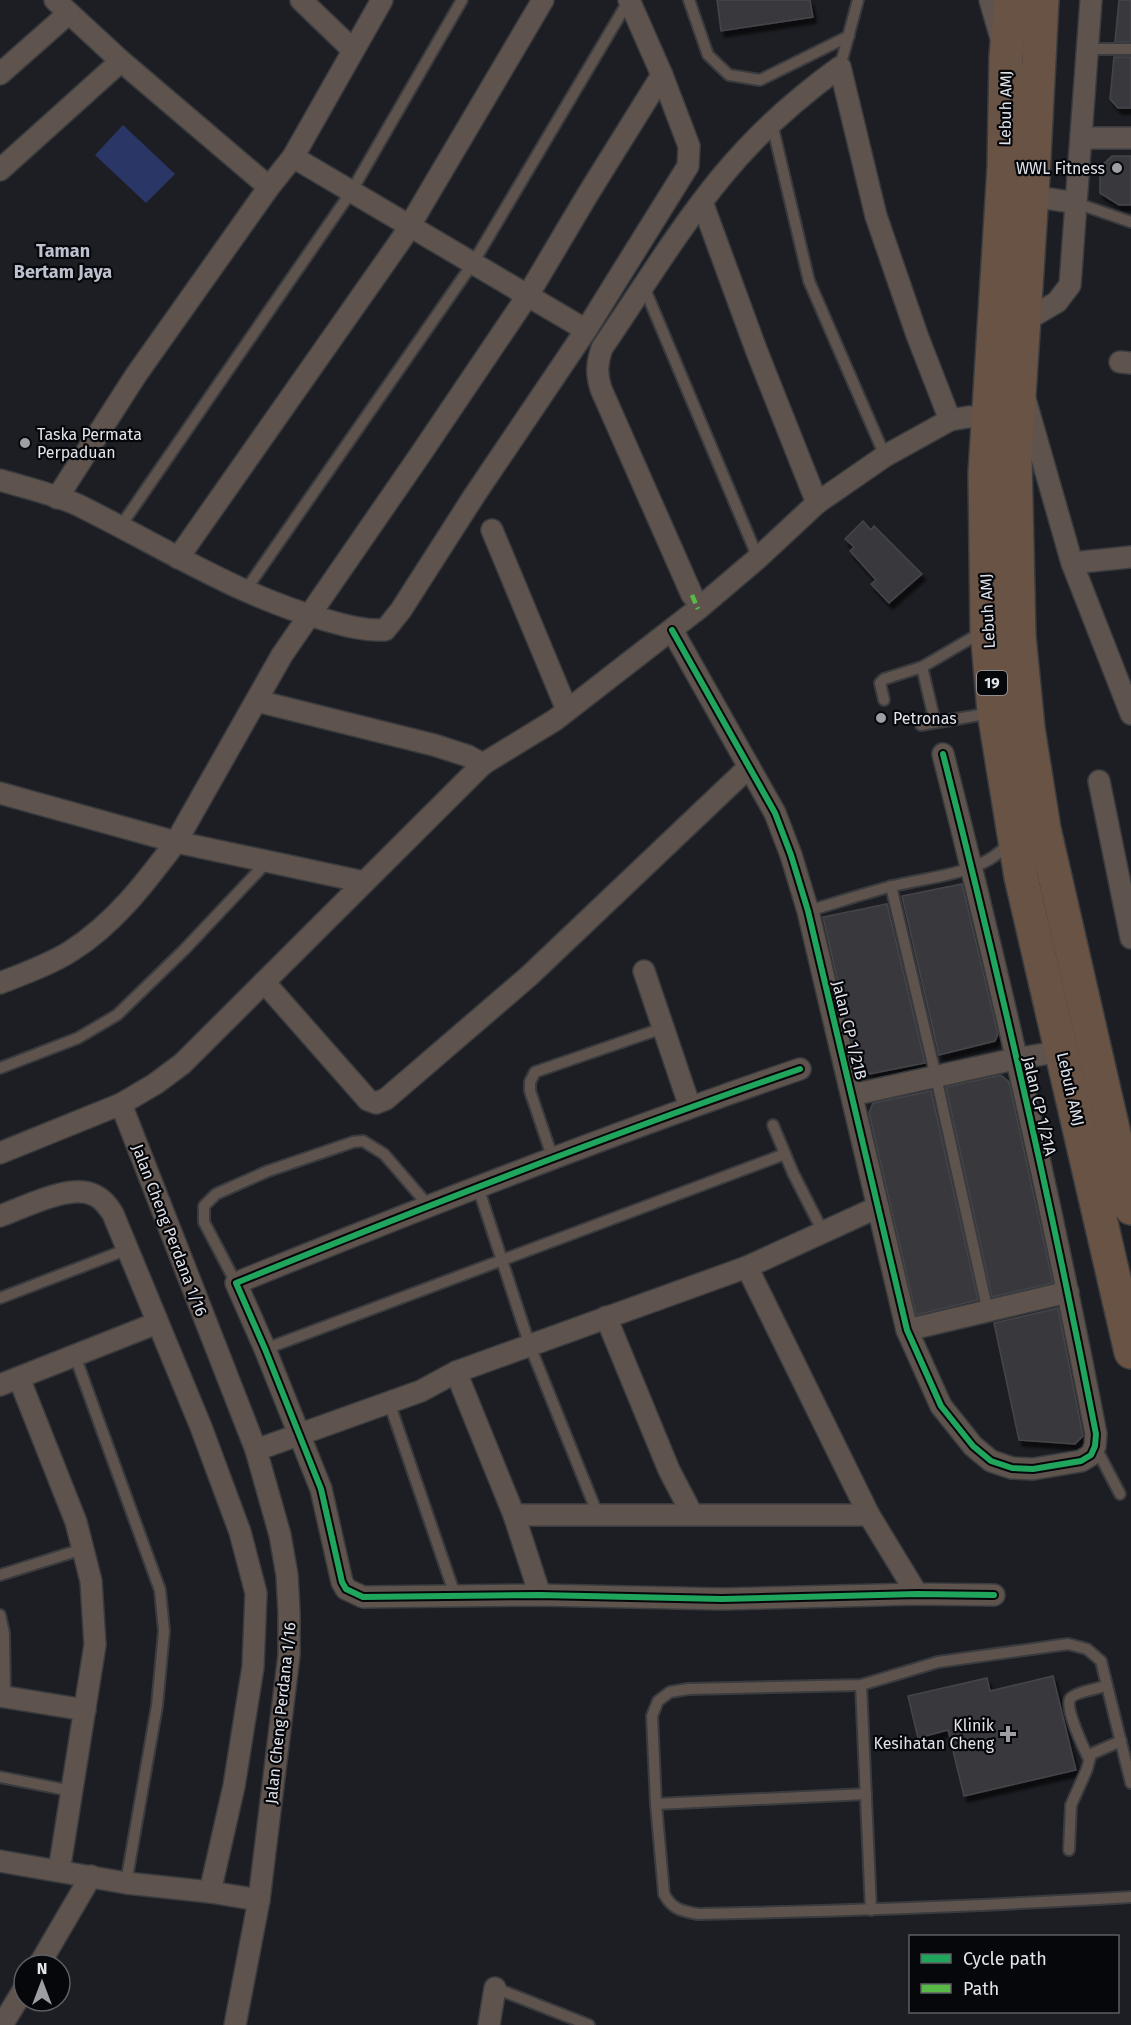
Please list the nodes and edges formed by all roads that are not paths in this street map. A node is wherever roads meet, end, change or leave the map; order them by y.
1 (301, 0) edge
2 (382, 0) edge
3 (462, 0) edge
4 (543, 0) edge
5 (629, 0) edge
6 (689, 0) edge
7 (858, 0) edge
8 (990, 0) edge
9 (1011, 0) edge
10 (1042, 0) edge
11 (1058, 0) edge
12 (1091, 0) edge
13 (62, 6) edge
14 (849, 36) junction
15 (1087, 49) junction
16 (1131, 49) edge
17 (353, 50) junction
18 (1006, 56) junction
19 (121, 61) junction
20 (840, 67) junction
21 (0, 74) edge
22 (662, 75) junction
23 (772, 124) junction
24 (1081, 138) junction
25 (1131, 138) edge
26 (292, 157) junction
27 (0, 170) edge
28 (268, 187) junction
29 (1032, 187) junction
30 (351, 192) junction
31 (702, 202) junction
32 (1076, 203) junction
33 (1131, 222) edge
34 (409, 226) junction
35 (473, 263) junction
36 (644, 287) junction
37 (528, 295) junction
38 (1023, 322) junction
39 (586, 330) junction
40 (1019, 377) junction
41 (987, 417) junction
42 (950, 420) junction
43 (885, 456) junction
44 (0, 480) edge
45 (57, 498) junction
46 (817, 503) junction
47 (120, 527) junction
48 (492, 530) dead end
49 (1131, 557) edge
50 (178, 558) junction
51 (758, 558) junction
52 (1072, 563) junction
53 (245, 591) junction
54 (692, 595) dead end
55 (309, 615) junction
56 (987, 629) junction
57 (672, 630) junction
58 (922, 668) junction
59 (884, 700) dead end
60 (257, 701) junction
61 (567, 710) junction
62 (994, 712) junction
63 (1131, 714) edge
64 (935, 722) junction
65 (921, 725) dead end
66 (943, 754) dead end
67 (483, 764) junction
68 (749, 767) junction
69 (1099, 781) dead end
70 (0, 793) edge
71 (1015, 837) junction
72 (176, 842) junction
73 (266, 862) junction
74 (972, 868) junction
75 (364, 882) junction
76 (891, 886) junction
77 (808, 911) junction
78 (1131, 938) edge
79 (644, 972) dead end
80 (264, 982) junction
81 (0, 983) edge
82 (663, 1028) junction
83 (1062, 1051) junction
84 (1015, 1059) junction
85 (0, 1068) edge
86 (800, 1069) dead end
87 (936, 1077) junction
88 (852, 1095) junction
89 (121, 1104) junction
90 (690, 1107) junction
91 (773, 1125) dead end
92 (0, 1153) edge
93 (785, 1154) junction
94 (553, 1159) junction
95 (478, 1187) junction
96 (1130, 1198) edge
97 (428, 1205) junction
98 (878, 1207) junction
99 (0, 1216) edge
100 (823, 1232) junction
101 (128, 1249) junction
102 (502, 1260) junction
103 (747, 1267) junction
104 (237, 1283) junction
105 (1068, 1292) junction
106 (0, 1298) edge
107 (988, 1312) junction
108 (606, 1317) junction
109 (157, 1323) junction
110 (907, 1330) junction
111 (530, 1346) junction
112 (265, 1348) junction
113 (1131, 1352) edge
114 (75, 1356) junction
115 (456, 1372) junction
116 (10, 1382) edge
117 (389, 1402) junction
118 (300, 1434) junction
119 (256, 1450) junction
120 (1088, 1453) junction
121 (1120, 1494) dead end
122 (692, 1514) junction
123 (514, 1515) junction
124 (598, 1515) junction
125 (869, 1515) junction
126 (83, 1549) junction
127 (0, 1575) edge
128 (917, 1594) junction
129 (455, 1595) junction
130 (540, 1595) junction
131 (994, 1595) dead end
132 (0, 1615) edge
133 (861, 1685) junction
134 (1106, 1686) junction
135 (2, 1696) edge
136 (86, 1710) junction
137 (1121, 1741) junction
138 (1089, 1759) junction
139 (0, 1777) edge
140 (1131, 1783) edge
141 (72, 1791) junction
142 (866, 1794) junction
143 (656, 1804) junction
144 (1069, 1850) dead end
145 (0, 1861) edge
146 (58, 1871) junction
147 (91, 1876) junction
148 (126, 1883) junction
149 (210, 1892) junction
150 (1131, 1897) edge
151 (259, 1900) junction
152 (871, 1910) junction
153 (46, 1953) edge
154 (495, 1988) joint
155 (12, 2009) edge
156 (2, 2025) edge
157 (235, 2025) edge
158 (489, 2025) edge
159 (589, 2025) edge

1 - 17 street
2 - 17 street
3 - 30 lane
4 - 34 street
5 - 22 street
5 - 35 lane
6 - 14 lane
7 - 14 lane
8 - 18 street
9 - 18 highway, Lebuh AMJ / 19
10 - 29 highway, Lebuh AMJ / 19
11 - 29 street
12 - 15 street
13 - 19 street
13 - 21 street
14 - 20 lane
15 - 16 lane
15 - 24 street
17 - 26 street
18 - 41 highway, Lebuh AMJ / 19
19 - 27 street
19 - 28 street
20 - 23 street
20 - 42 street
22 - 37 street
22 - 39 street
23 - 31 street
23 - 43 lane
24 - 25 street
24 - 32 street
26 - 28 street
26 - 30 street
28 - 45 street
29 - 32 street
29 - 38 highway, Lebuh AMJ / 19
30 - 34 street
30 - 47 lane
31 - 36 street
31 - 46 street
32 - 33 lane
32 - 38 street
34 - 35 street
34 - 50 street
35 - 37 street
35 - 53 lane
36 - 51 lane
36 - 54 street
37 - 39 street
37 - 55 street
38 - 40 highway, Lebuh AMJ / 19
39 - 55 street
40 - 52 street
40 - 96 highway, Lebuh AMJ / 19
41 - 42 street
41 - 56 highway, Lebuh AMJ / 19
42 - 43 street
43 - 46 street
44 - 45 street
45 - 47 street
46 - 51 street
47 - 50 street
48 - 61 street
49 - 52 street
50 - 53 street
51 - 57 street
52 - 63 street
53 - 55 street
55 - 60 street
56 - 58 lane
56 - 62 highway, Lebuh AMJ / 19
57 - 61 street
57 - 68 street, Jalan CP 1/21B
58 - 59 lane
58 - 64 lane
60 - 67 street
60 - 72 street
61 - 67 street
62 - 64 lane
62 - 71 highway, Lebuh AMJ / 19
64 - 65 lane
66 - 74 street, Jalan CP 1/21A
67 - 75 street
68 - 77 street, Jalan CP 1/21B
68 - 80 street
69 - 78 street
70 - 72 street
71 - 74 lane
71 - 83 highway, Lebuh AMJ / 19
72 - 73 street
72 - 81 street
73 - 75 street
73 - 85 lane
74 - 76 lane
74 - 84 street, Jalan CP 1/21A
75 - 80 street
76 - 77 lane
76 - 87 lane
77 - 88 street, Jalan CP 1/21B
79 - 82 street
80 - 89 street
82 - 90 street
82 - 94 lane
83 - 84 street
83 - 113 highway, Lebuh AMJ / 19
84 - 87 street
84 - 105 street, Jalan CP 1/21A
86 - 90 street
87 - 88 street
87 - 107 lane
88 - 98 street, Jalan CP 1/21B
89 - 92 street
89 - 119 street, Jalan Cheng Perdana 1/16
90 - 94 street
91 - 93 lane
93 - 100 lane
93 - 102 lane
94 - 95 street
95 - 97 street
95 - 102 lane
97 - 104 street
97 - 104 lane
98 - 100 street
98 - 110 street, Jalan CP 1/21B
99 - 101 street
100 - 103 street
101 - 106 lane
101 - 109 street
102 - 111 lane
102 - 112 lane
103 - 108 street
103 - 125 street
104 - 112 street
105 - 107 street
105 - 120 street, Jalan CP 1/21A
107 - 110 street
108 - 111 street
108 - 122 street
109 - 114 street
109 - 149 street
110 - 120 street, Jalan CP 1/21B
111 - 115 street
111 - 124 lane
112 - 118 street
114 - 116 street
114 - 148 lane
115 - 117 street
115 - 123 street
116 - 126 street
117 - 118 street
117 - 129 lane
118 - 119 street
118 - 129 street
119 - 151 street, Jalan Cheng Perdana 1/16
120 - 121 lane
122 - 124 street
122 - 125 street
123 - 124 street
123 - 130 street
125 - 128 street
126 - 127 lane
126 - 136 street
128 - 130 street
128 - 131 street
129 - 130 street
132 - 135 lane
133 - 134 lane
133 - 142 lane
133 - 143 lane
134 - 137 lane
134 - 138 lane
135 - 136 street
136 - 141 street
137 - 138 lane
137 - 140 lane
138 - 144 lane
139 - 141 lane
141 - 146 street
142 - 143 lane
142 - 152 lane
143 - 152 lane
145 - 146 street
146 - 147 street
147 - 148 street
147 - 153 street
148 - 149 street
149 - 151 street
150 - 152 lane
151 - 157 street, Jalan Cheng Perdana 1/16
154 - 158 street
154 - 159 lane
155 - 156 street

